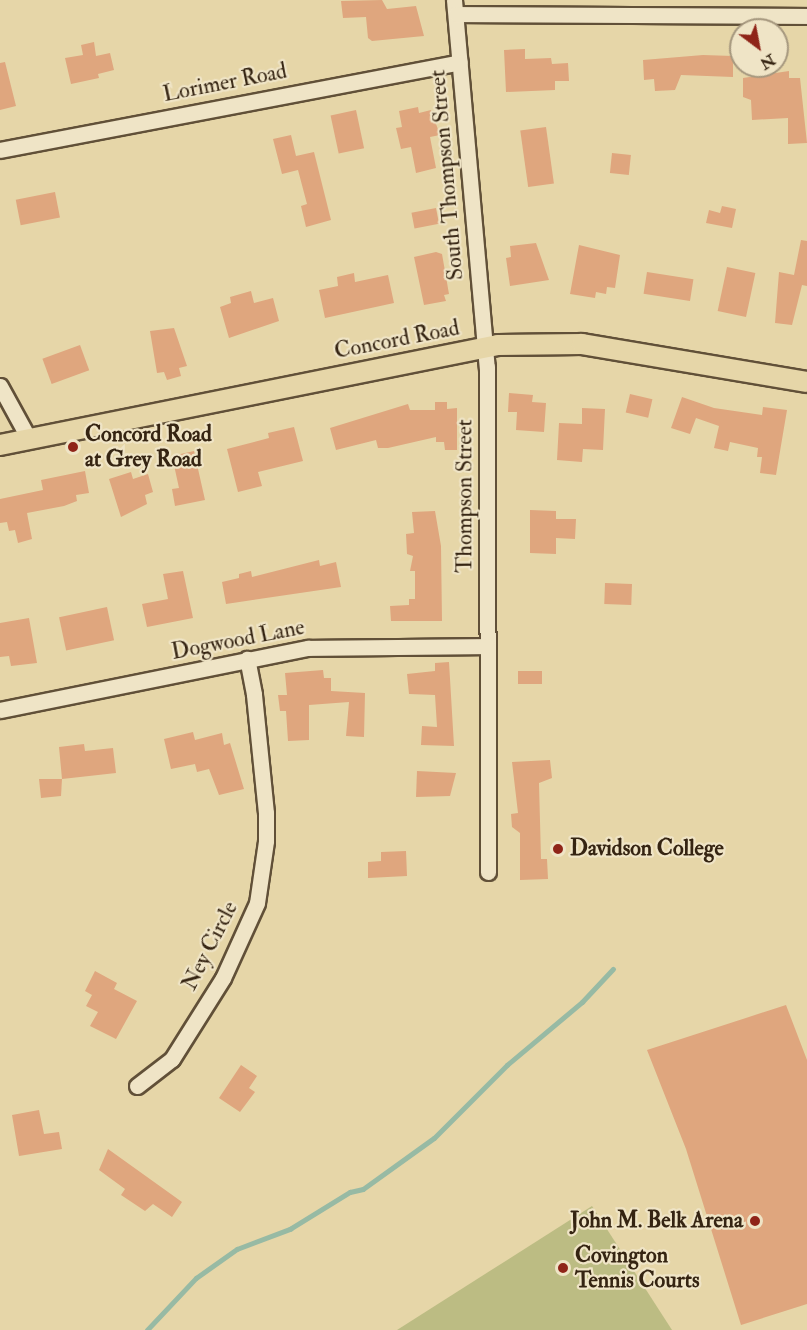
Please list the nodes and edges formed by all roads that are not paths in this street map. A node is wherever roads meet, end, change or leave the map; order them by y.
1 (455, 7) edge
2 (807, 16) edge
3 (460, 62) junction
4 (0, 150) edge
5 (485, 347) junction
6 (807, 382) edge
7 (0, 386) edge
8 (29, 439) junction
9 (1, 446) edge
10 (487, 646) junction
11 (247, 659) junction
12 (0, 710) edge
13 (488, 872) dead end
14 (137, 1086) dead end

1 - 2 street
1 - 3 street, South Thompson Street
3 - 4 street, Lorimer Road
3 - 5 street, South Thompson Street
5 - 6 main road, Concord Road
5 - 8 main road, Concord Road
5 - 10 street, Thompson Street
7 - 8 street
8 - 9 main road, Concord Road
10 - 11 street, Dogwood Lane
10 - 13 street, Thompson Street
11 - 12 street, Dogwood Lane
11 - 14 street, Ney Circle

